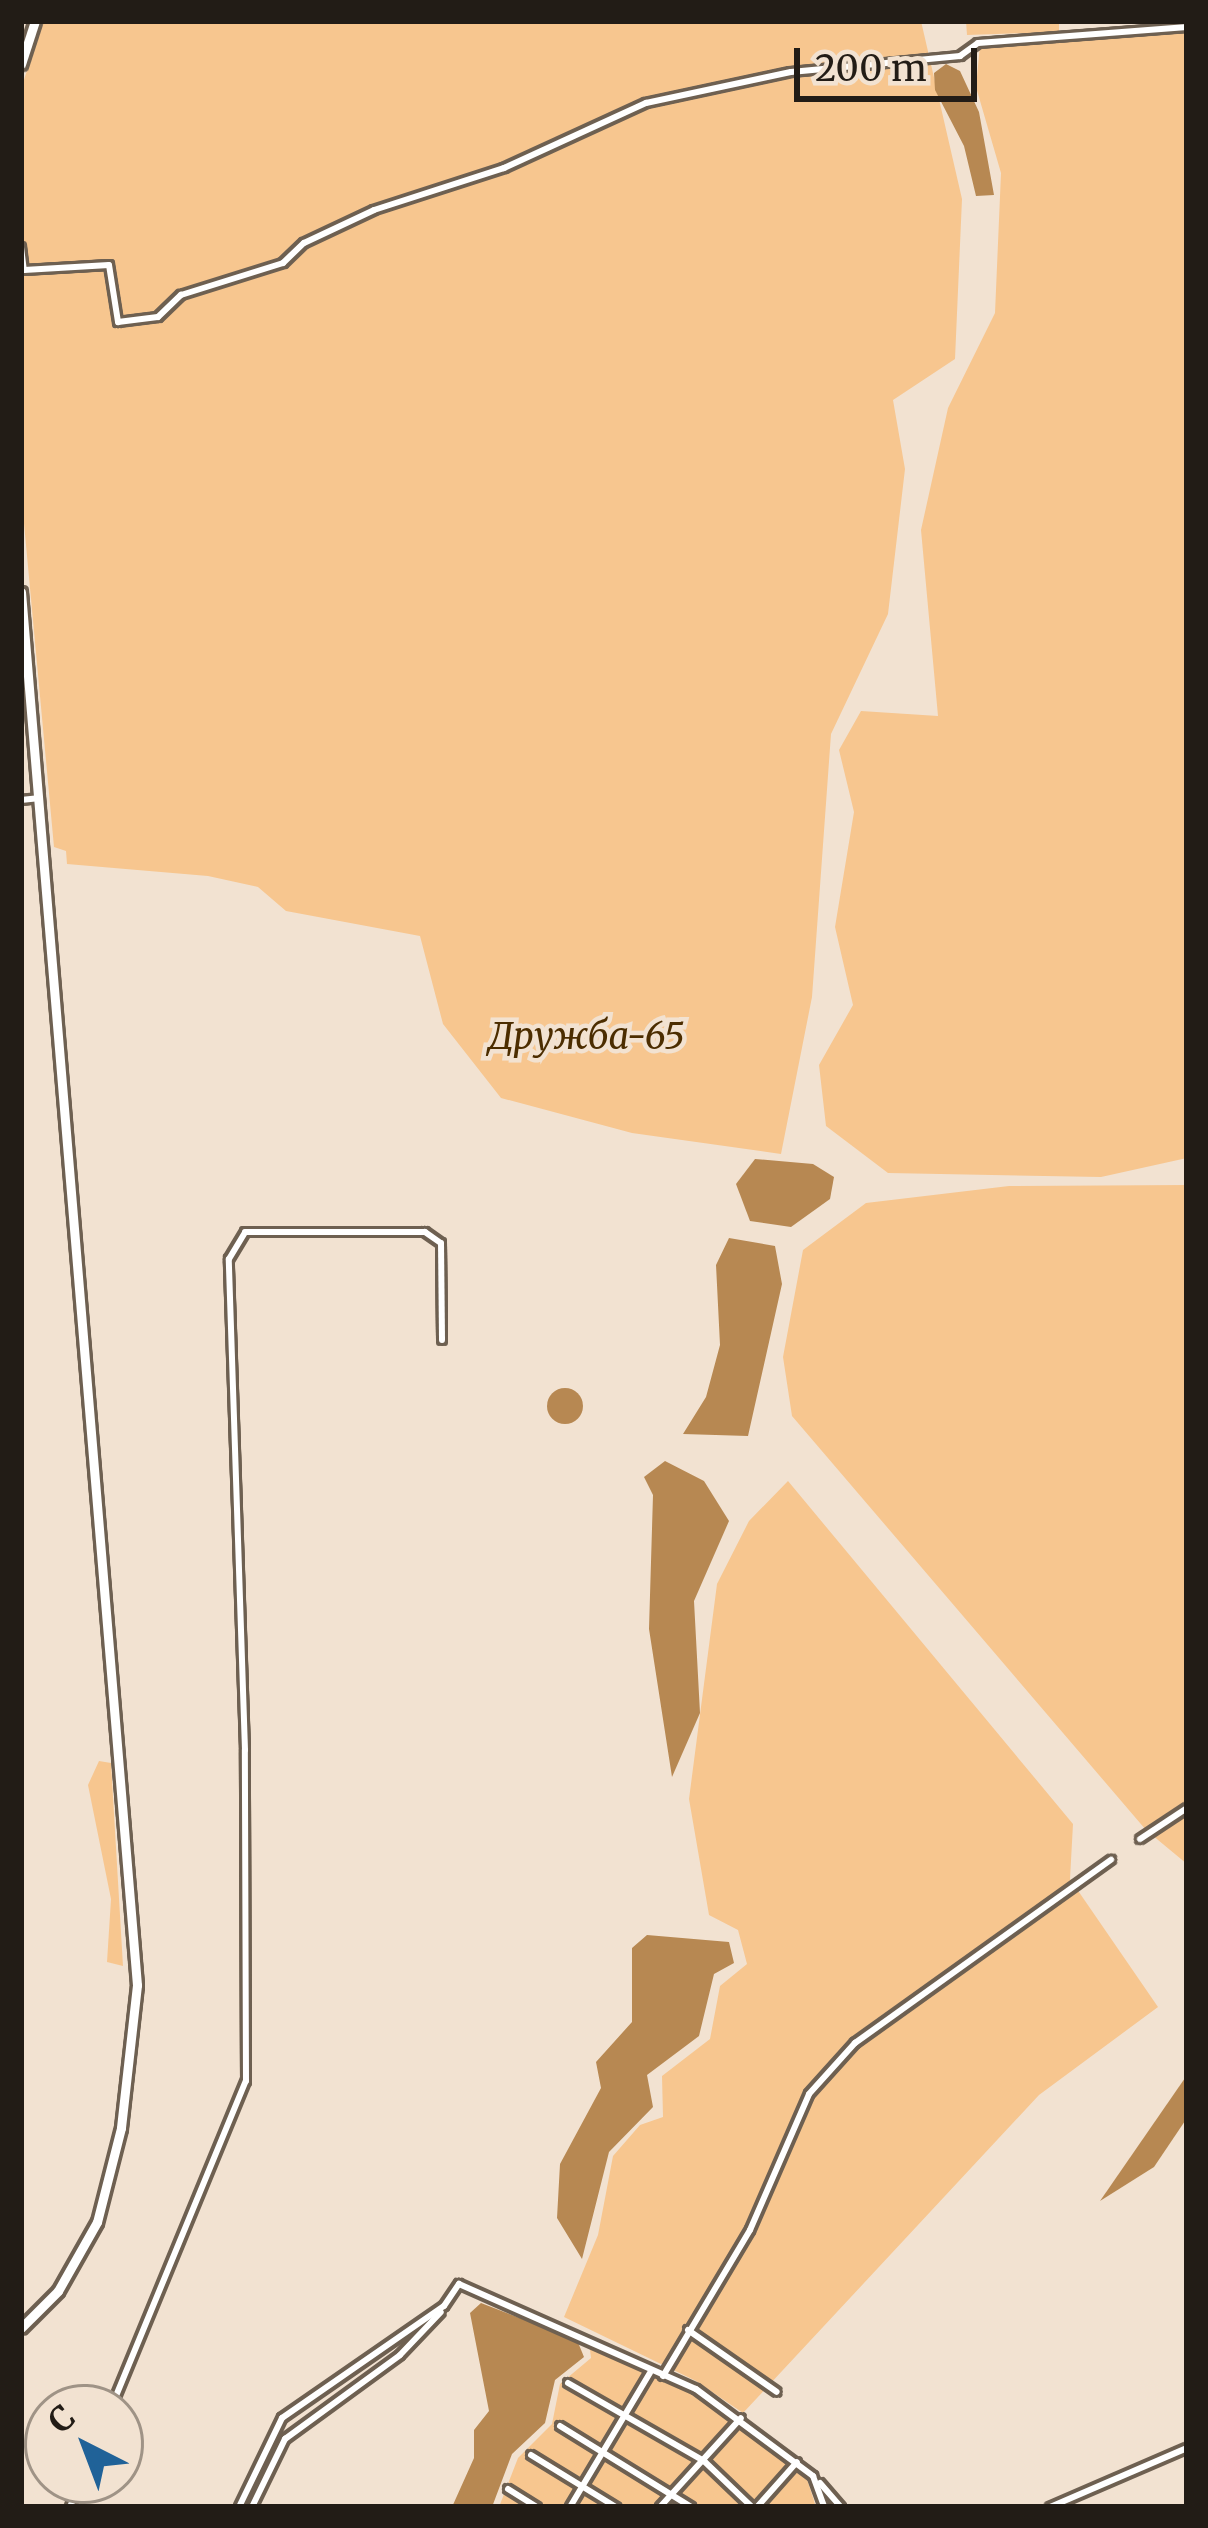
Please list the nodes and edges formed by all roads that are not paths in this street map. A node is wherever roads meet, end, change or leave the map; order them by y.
1 (35, 21) edge
2 (1187, 27) edge
3 (21, 64) edge
4 (21, 247) edge
5 (21, 592) edge
6 (40, 798) junction
7 (21, 800) edge
8 (442, 1340) dead end
9 (1187, 1808) edge
10 (1140, 1839) dead end
11 (1111, 1860) dead end
12 (444, 2306) junction
13 (21, 2328) edge
14 (688, 2330) junction
15 (650, 2373) junction
16 (663, 2376) junction
17 (568, 2383) dead end
18 (121, 2384) edge
19 (777, 2392) dead end
20 (624, 2417) junction
21 (741, 2418) junction
22 (560, 2426) dead end
23 (1187, 2448) edge
24 (602, 2452) junction
25 (531, 2455) dead end
26 (704, 2461) junction
27 (797, 2462) junction
28 (813, 2476) junction
29 (582, 2488) junction
30 (508, 2489) dead end
31 (674, 2492) junction
32 (239, 2507) edge
33 (252, 2507) edge
34 (537, 2507) edge
35 (570, 2507) edge
36 (616, 2507) edge
37 (660, 2507) edge
38 (691, 2507) edge
39 (754, 2507) edge
40 (824, 2507) edge
41 (841, 2507) edge
42 (1050, 2507) edge

1 - 3 main road
2 - 4 street
5 - 6 main road
6 - 7 street
6 - 13 main road
8 - 18 street
9 - 10 street
11 - 14 street
12 - 15 street
12 - 32 street
12 - 33 street
14 - 16 street
14 - 19 street
15 - 16 street
15 - 20 street
16 - 21 street
17 - 20 street
20 - 24 street
20 - 26 street
21 - 26 street
21 - 27 street
22 - 24 street
23 - 42 street
24 - 29 street
24 - 31 street
25 - 29 street
26 - 31 street
26 - 39 street
27 - 28 street
27 - 39 street
28 - 40 street
28 - 41 street
29 - 35 street
29 - 36 street
30 - 34 street
31 - 37 street
31 - 38 street

